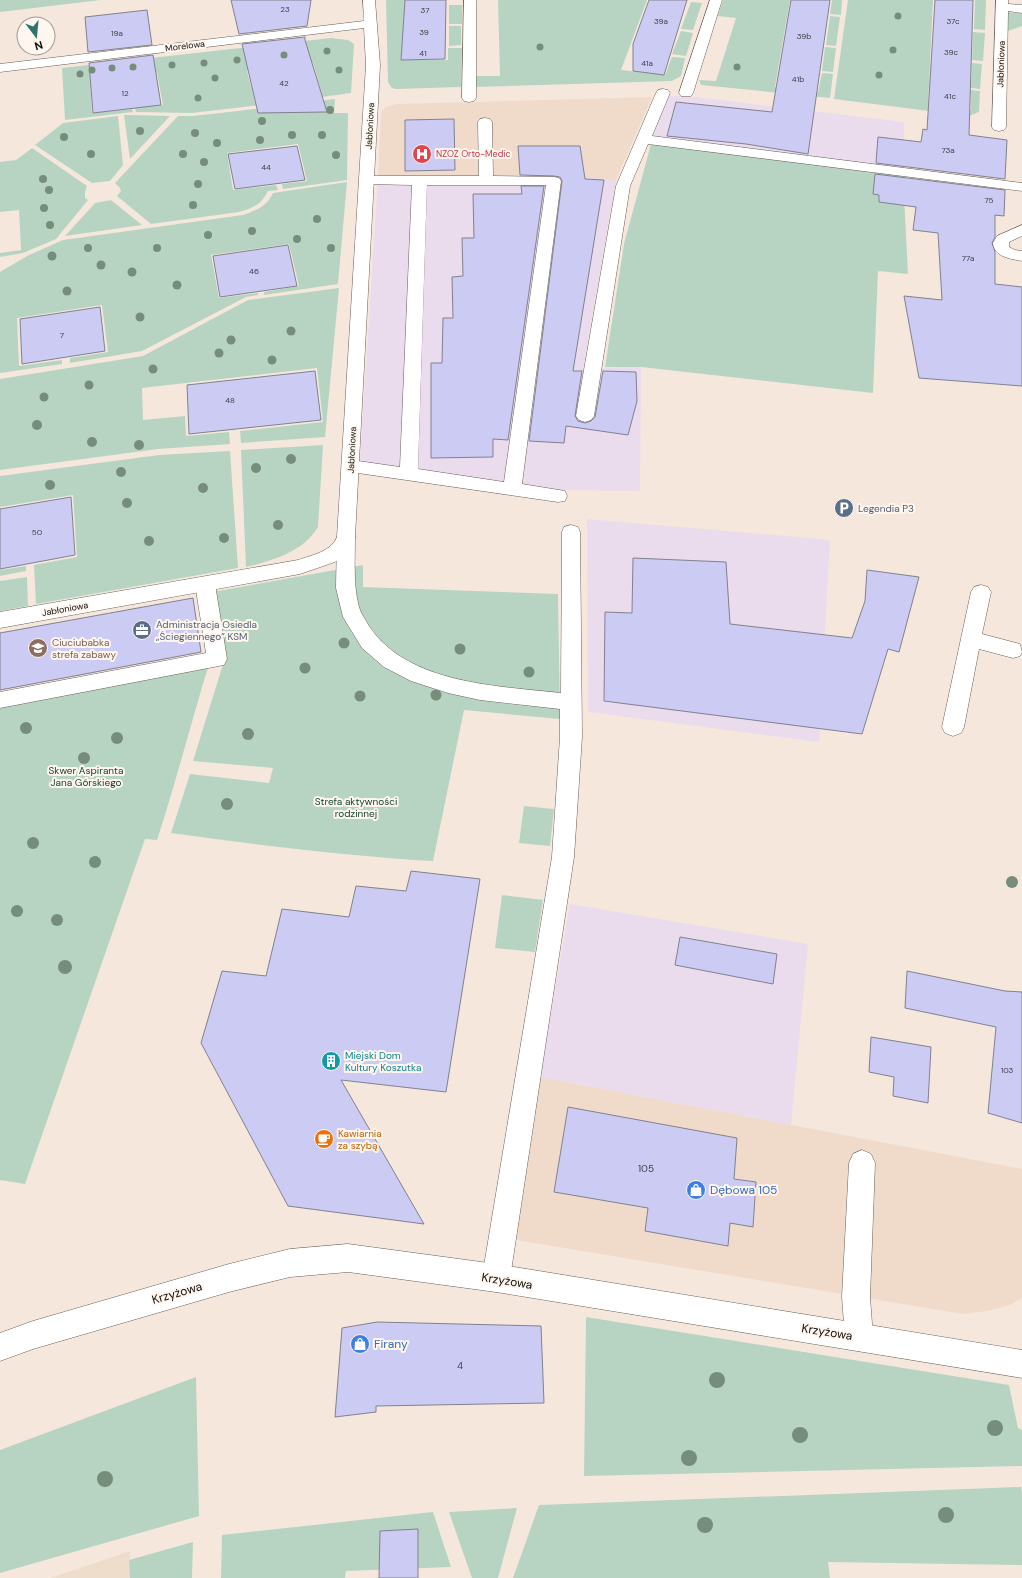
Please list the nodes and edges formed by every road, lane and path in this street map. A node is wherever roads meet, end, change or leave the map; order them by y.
1 (369, 0) edge
2 (470, 0) edge
3 (716, 0) edge
4 (1002, 3) edge
5 (1022, 8) edge
6 (369, 24) junction
7 (0, 68) edge
8 (663, 93) dead end
9 (686, 93) dead end
10 (469, 98) dead end
11 (484, 122) dead end
12 (999, 127) dead end
13 (643, 139) junction
14 (368, 180) junction
15 (420, 180) junction
16 (486, 181) junction
17 (1022, 187) edge
18 (1022, 230) edge
19 (1022, 256) edge
20 (585, 416) dead end
21 (351, 466) junction
22 (409, 474) junction
23 (512, 489) junction
24 (558, 496) dead end
25 (571, 532) dead end
26 (346, 537) junction
27 (205, 584) junction
28 (981, 592) dead end
29 (0, 620) edge
30 (971, 639) junction
31 (1013, 650) dead end
32 (0, 700) edge
33 (571, 702) junction
34 (953, 727) dead end
35 (862, 1163) dead end
36 (496, 1278) junction
37 (859, 1337) junction
38 (0, 1347) edge
39 (1022, 1364) edge

1 - 6 street, Jabłoniowa
2 - 10 street
3 - 9 street
4 - 5 street
4 - 12 street, Jabłoniowa
6 - 7 street, Morelowa
6 - 14 street, Jabłoniowa
8 - 13 street
11 - 16 street
13 - 17 street
13 - 20 street
14 - 15 street
14 - 21 street, Jabłoniowa
15 - 16 street
15 - 22 street
16 - 23 street
18 - 19 street
21 - 22 street
21 - 26 street, Jabłoniowa
22 - 23 street
23 - 24 street
25 - 33 street
26 - 27 street, Jabłoniowa
26 - 33 street
27 - 29 street, Jabłoniowa
27 - 32 street
28 - 30 street
30 - 31 street
30 - 34 street
33 - 36 street
35 - 37 street
36 - 37 street, Krzyżowa
36 - 38 street, Krzyżowa
37 - 39 street, Krzyżowa

